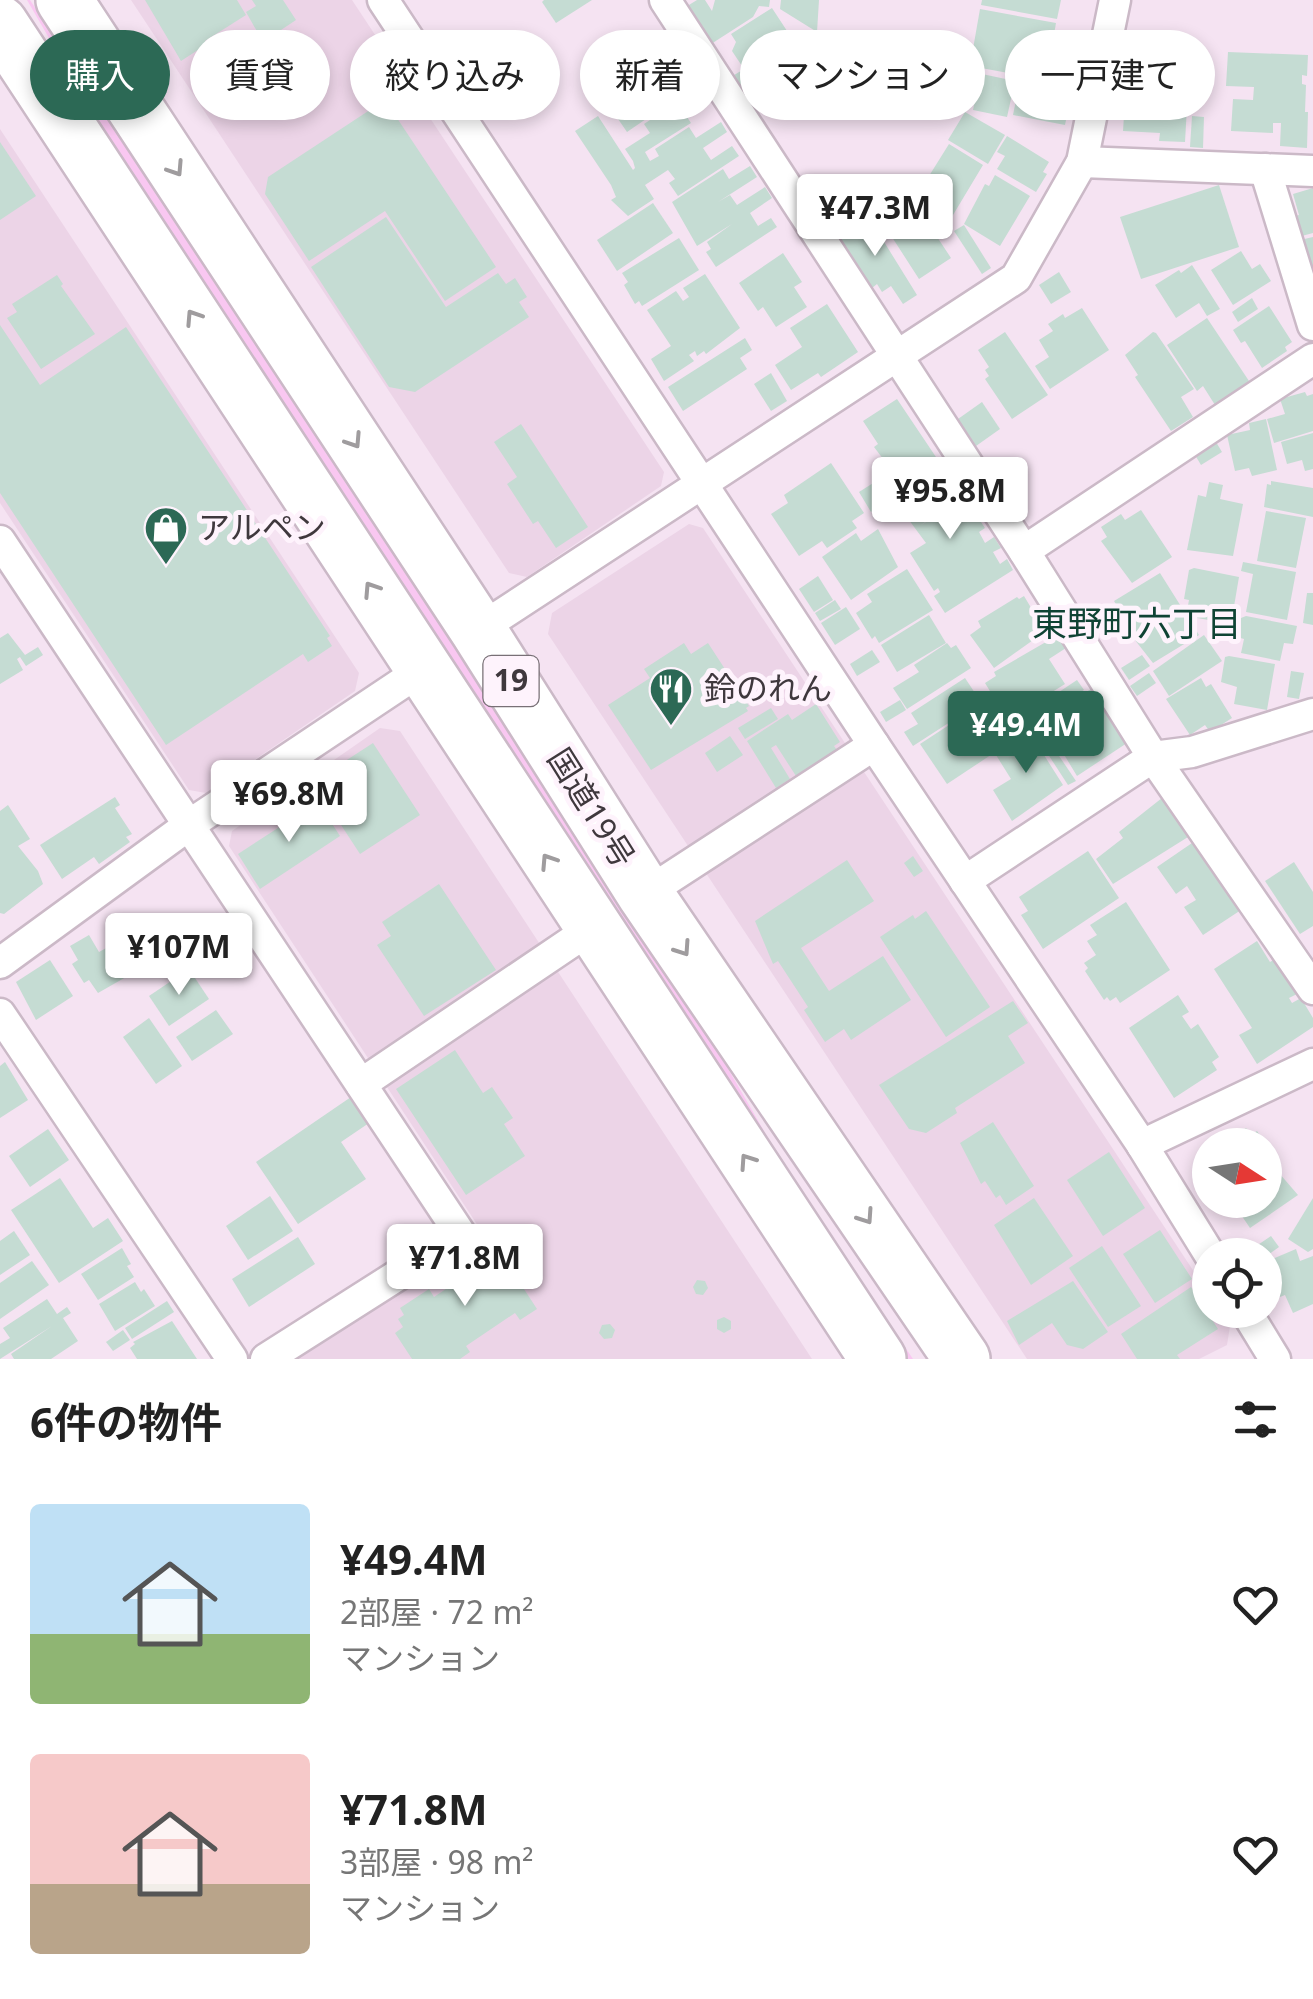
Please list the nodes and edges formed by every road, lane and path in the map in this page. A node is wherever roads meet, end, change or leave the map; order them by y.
1 (64, 0) edge
2 (383, 0) edge
3 (665, 0) edge
4 (1115, 0) edge
5 (0, 24) edge
6 (1082, 162) junction
7 (1265, 169) junction
8 (1313, 171) edge
9 (1313, 325) edge
10 (895, 356) junction
11 (1313, 359) edge
12 (702, 485) junction
13 (0, 541) edge
14 (1024, 551) junction
15 (478, 630) junction
16 (424, 669) junction
17 (1313, 714) edge
18 (874, 746) junction
19 (1154, 757) junction
20 (189, 824) junction
21 (965, 881) junction
22 (646, 894) junction
23 (592, 928) junction
24 (0, 962) edge
25 (1313, 989) edge
26 (0, 1014) edge
27 (1313, 1064) edge
28 (361, 1084) junction
29 (1142, 1145) junction
30 (1199, 1238) edge
31 (1256, 1328) edge
32 (232, 1359) edge
33 (266, 1359) edge
34 (878, 1359) edge
35 (962, 1359) edge
36 (1275, 1359) edge

1 -> 15 highway, 国道19号 / 19
2 - 12 street
3 - 10 street
4 - 6 street
16 -> 5 highway, 国道19号 / 19
6 - 7 street
6 - 10 street
7 - 8 street
7 - 9 street
10 - 12 street
10 - 14 street
11 - 14 street
12 - 15 street
12 - 18 street
13 - 20 street
14 - 19 street
15 - 22 highway, 国道19号 / 19
16 - 20 street
23 -> 16 highway, 国道19号 / 19
17 - 19 street
18 - 21 street
18 - 22 street
19 - 21 street
19 - 25 street
20 - 24 street
20 - 28 street
21 - 29 street
22 -> 35 highway, 国道19号 / 19
23 - 28 street
34 -> 23 highway, 国道19号 / 19
26 - 32 street
27 - 29 street
28 - 33 street
29 - 30 street
31 - 36 street

